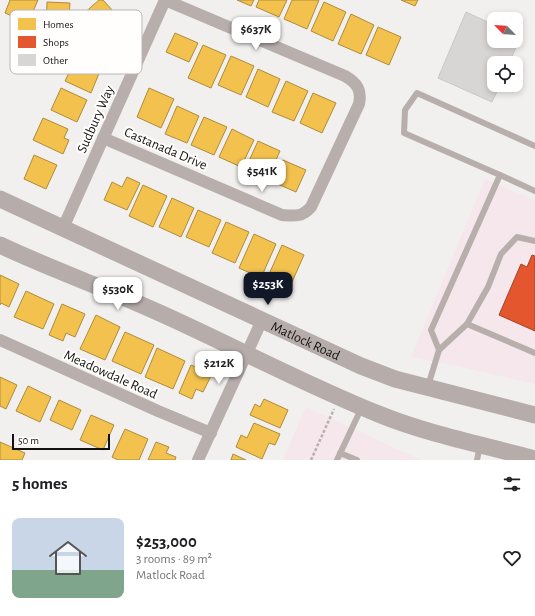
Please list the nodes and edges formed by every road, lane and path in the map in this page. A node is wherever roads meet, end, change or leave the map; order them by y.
1 (165, 0) edge
2 (142, 51) edge
3 (132, 74) edge
4 (103, 138) junction
5 (535, 146) edge
6 (500, 175) junction
7 (535, 191) edge
8 (0, 199) edge
9 (63, 228) junction
10 (535, 241) edge
11 (0, 245) edge
12 (262, 320) junction
13 (467, 324) junction
14 (0, 340) edge
15 (439, 350) junction
16 (535, 353) edge
17 (246, 354) junction
18 (428, 388) junction
19 (362, 407) junction
20 (335, 408) dead end
21 (535, 415) edge
22 (211, 433) junction
23 (479, 452) edge
24 (340, 453) junction
25 (535, 459) edge
26 (198, 460) edge
27 (311, 460) edge
28 (337, 460) edge
29 (357, 460) edge

1 - 2 street, Sudbury Way
1 - 4 street, Castanada Drive
3 - 4 street, Sudbury Way
4 - 9 street, Sudbury Way
5 - 6 lane
6 - 7 lane
6 - 15 lane
8 - 9 main road, Matlock Road
9 - 12 main road, Matlock Road
10 - 13 lane
11 - 17 main road
12 - 17 street
12 - 18 main road, Matlock Road
13 - 15 lane
13 - 16 lane
14 - 22 street, Meadowdale Road
15 - 18 lane
17 - 19 main road
17 - 22 street
18 - 21 main road, Matlock Road
19 - 23 main road
19 - 24 lane
20 - 27 path
22 - 26 street
23 - 25 main road
24 - 28 lane
24 - 29 lane

